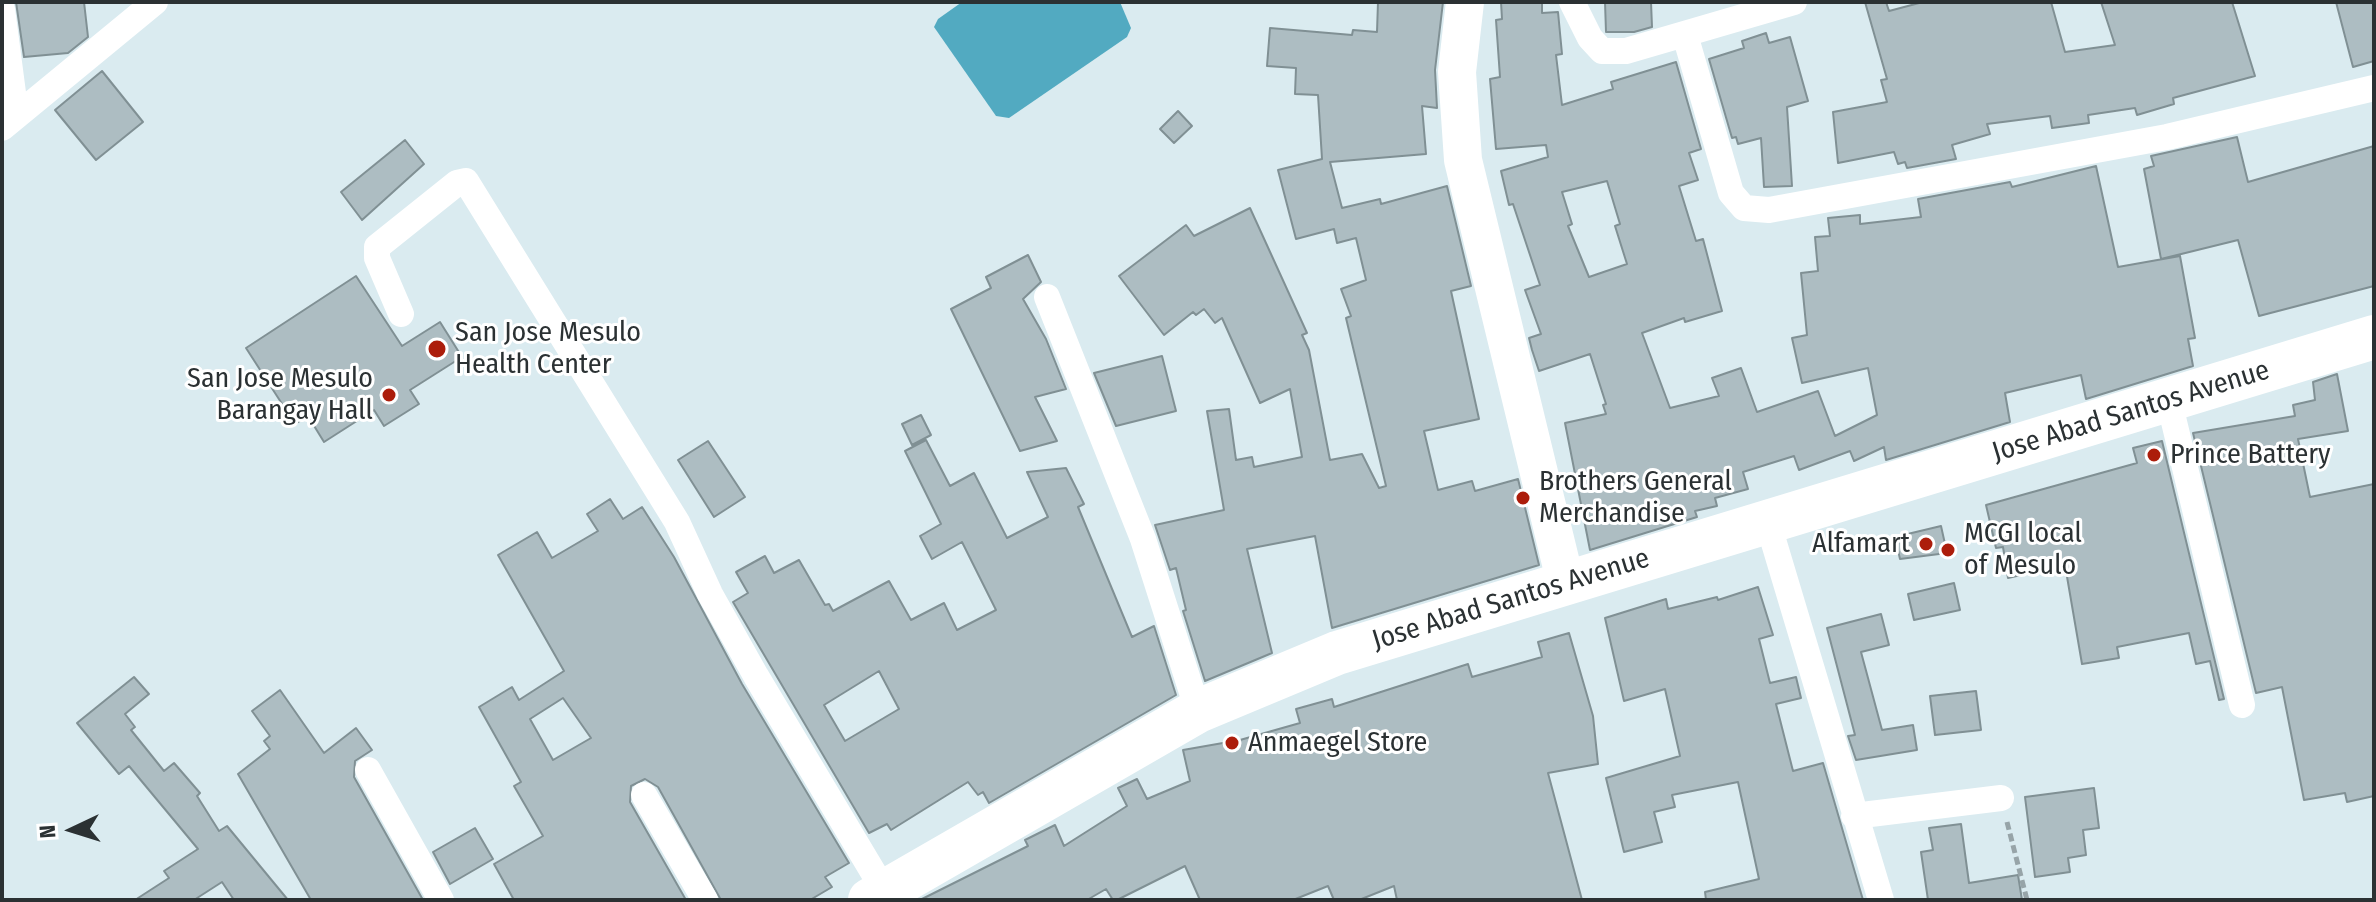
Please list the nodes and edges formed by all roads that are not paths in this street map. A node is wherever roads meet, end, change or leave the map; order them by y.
1 (155, 2) edge
2 (1465, 2) edge
3 (1572, 2) edge
4 (1794, 2) edge
5 (2, 9) edge
6 (1685, 35) junction
7 (2374, 88) edge
8 (9, 122) edge
9 (1047, 297) dead end
10 (401, 314) dead end
11 (2374, 337) edge
12 (2169, 401) junction
13 (1768, 523) junction
14 (1566, 584) junction
15 (2242, 705) dead end
16 (1198, 711) junction
17 (368, 770) dead end
18 (644, 795) dead end
19 (2001, 798) road end
20 (1854, 816) junction
21 (877, 896) edge
22 (441, 900) edge
23 (705, 900) edge
24 (1881, 900) edge

1 - 8 street
2 - 14 main road
3 - 6 street
4 - 6 street
5 - 8 street
6 - 7 street
9 - 16 street
10 - 21 street
11 - 12 highway, Jose Abad Santos Avenue
12 - 13 highway, Jose Abad Santos Avenue
12 - 15 street
13 - 14 highway, Jose Abad Santos Avenue
13 - 20 street
14 - 16 highway, Jose Abad Santos Avenue
16 - 21 highway, Jose Abad Santos Avenue
17 - 22 street
18 - 23 street
19 - 20 street
20 - 24 street

